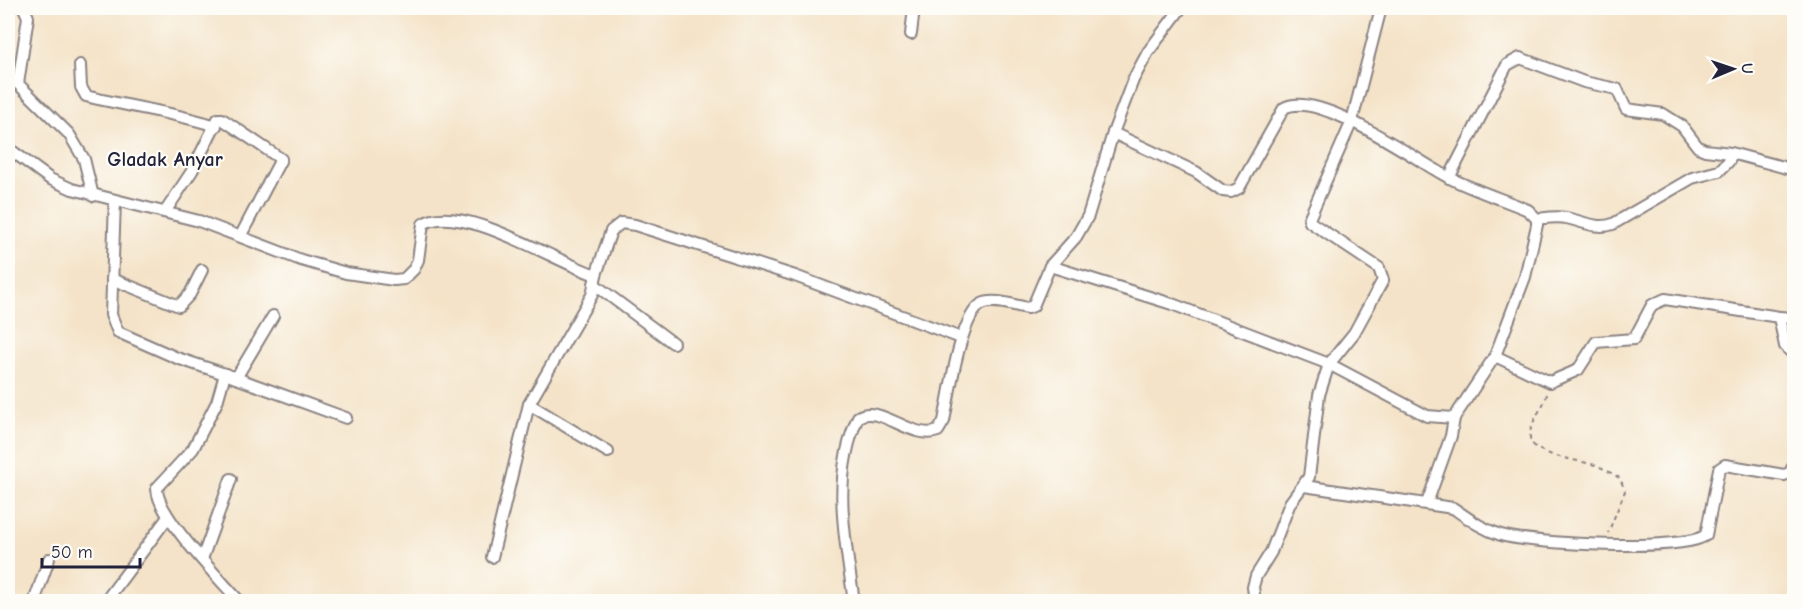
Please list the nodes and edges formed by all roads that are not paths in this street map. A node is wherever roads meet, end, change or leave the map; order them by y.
1 (24, 8) edge
2 (914, 8) edge
3 (1181, 8) edge
4 (1381, 8) edge
5 (911, 34) dead end
6 (80, 65) dead end
7 (1352, 121) junction
8 (216, 126) junction
9 (1113, 133) junction
10 (8, 148) edge
11 (1731, 153) junction
12 (1794, 171) edge
13 (1449, 178) junction
14 (93, 196) junction
15 (115, 201) junction
16 (165, 212) junction
17 (1537, 219) junction
18 (241, 235) junction
19 (1050, 266) junction
20 (202, 270) dead end
21 (112, 279) junction
22 (595, 280) junction
23 (273, 316) dead end
24 (1779, 317) junction
25 (1794, 318) edge
26 (961, 338) junction
27 (674, 343) dead end
28 (1794, 355) edge
29 (1495, 356) junction
30 (1329, 364) junction
31 (225, 374) junction
32 (236, 378) junction
33 (529, 404) junction
34 (346, 418) dead end
35 (1454, 418) junction
36 (608, 452) dead end
37 (1794, 464) edge
38 (231, 479) dead end
39 (1304, 486) junction
40 (1427, 503) junction
41 (168, 517) junction
42 (492, 557) dead end
43 (49, 559) dead end
44 (202, 560) junction
45 (34, 602) edge
46 (105, 602) edge
47 (240, 602) edge
48 (854, 602) edge
49 (1255, 602) edge

1 - 14 street
2 - 5 street
3 - 9 street
4 - 7 street
6 - 8 street
7 - 9 street
7 - 13 street
7 - 30 street
8 - 16 street
8 - 18 street
9 - 19 street
10 - 14 street
11 - 12 street
11 - 13 street
11 - 17 street
13 - 17 street
14 - 15 street
15 - 16 street
15 - 21 street
16 - 18 street
17 - 29 street
18 - 22 street
19 - 26 street
19 - 30 street
20 - 21 street
21 - 31 street
22 - 26 street
22 - 27 street
22 - 33 street
23 - 32 street
24 - 25 street
24 - 28 street
24 - 29 street
26 - 48 street
29 - 35 street
30 - 35 street
30 - 39 street
31 - 32 street
31 - 41 street
32 - 34 street
33 - 36 street
33 - 42 street
35 - 40 street
37 - 40 street
38 - 44 street
39 - 40 street
39 - 49 street
41 - 44 street
41 - 46 street
43 - 45 street
44 - 47 street

